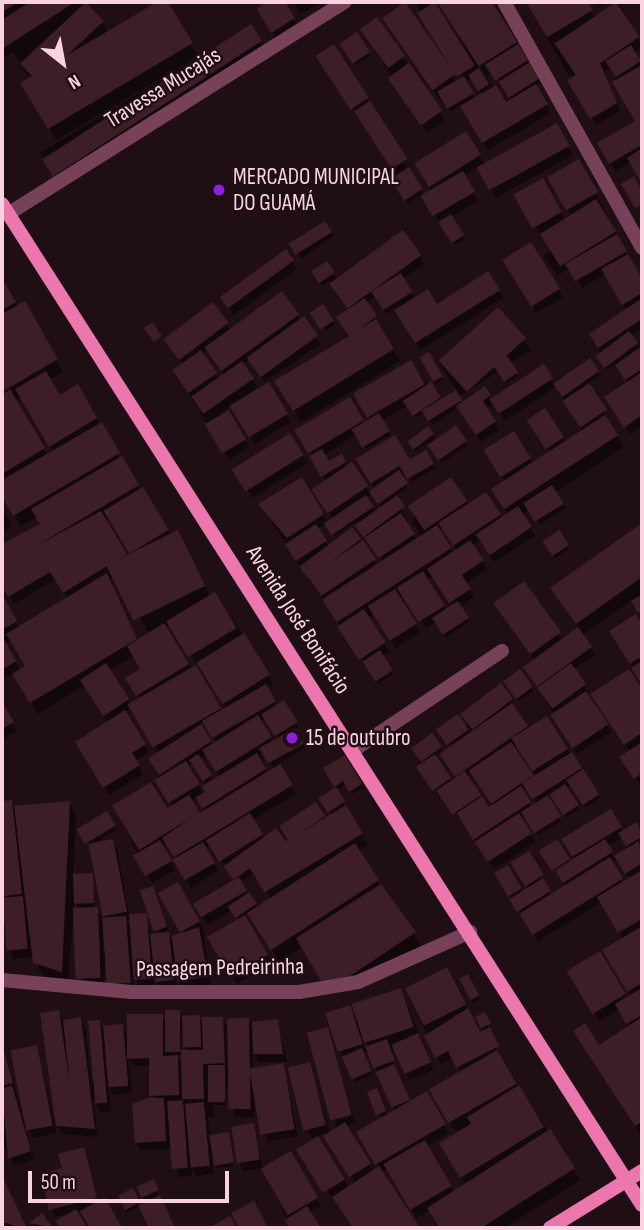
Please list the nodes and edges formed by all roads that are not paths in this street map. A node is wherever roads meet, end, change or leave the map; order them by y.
1 (345, 2) edge
2 (504, 2) edge
3 (4, 212) edge
4 (642, 248) edge
5 (502, 651) dead end
6 (354, 750) junction
7 (470, 932) junction
8 (2, 981) edge
9 (642, 1171) edge
10 (626, 1180) junction
11 (642, 1205) edge
12 (550, 1228) edge

1 - 3 street, Travessa Mucajás
2 - 4 street
3 - 6 main road, Avenida José Bonifácio
5 - 6 street
6 - 7 main road, Avenida José Bonifácio
7 - 8 street, Passagem Pedreirinha
7 - 10 main road, Avenida José Bonifácio
9 - 10 main road
10 - 11 main road, Avenida José Bonifácio
10 - 12 main road

